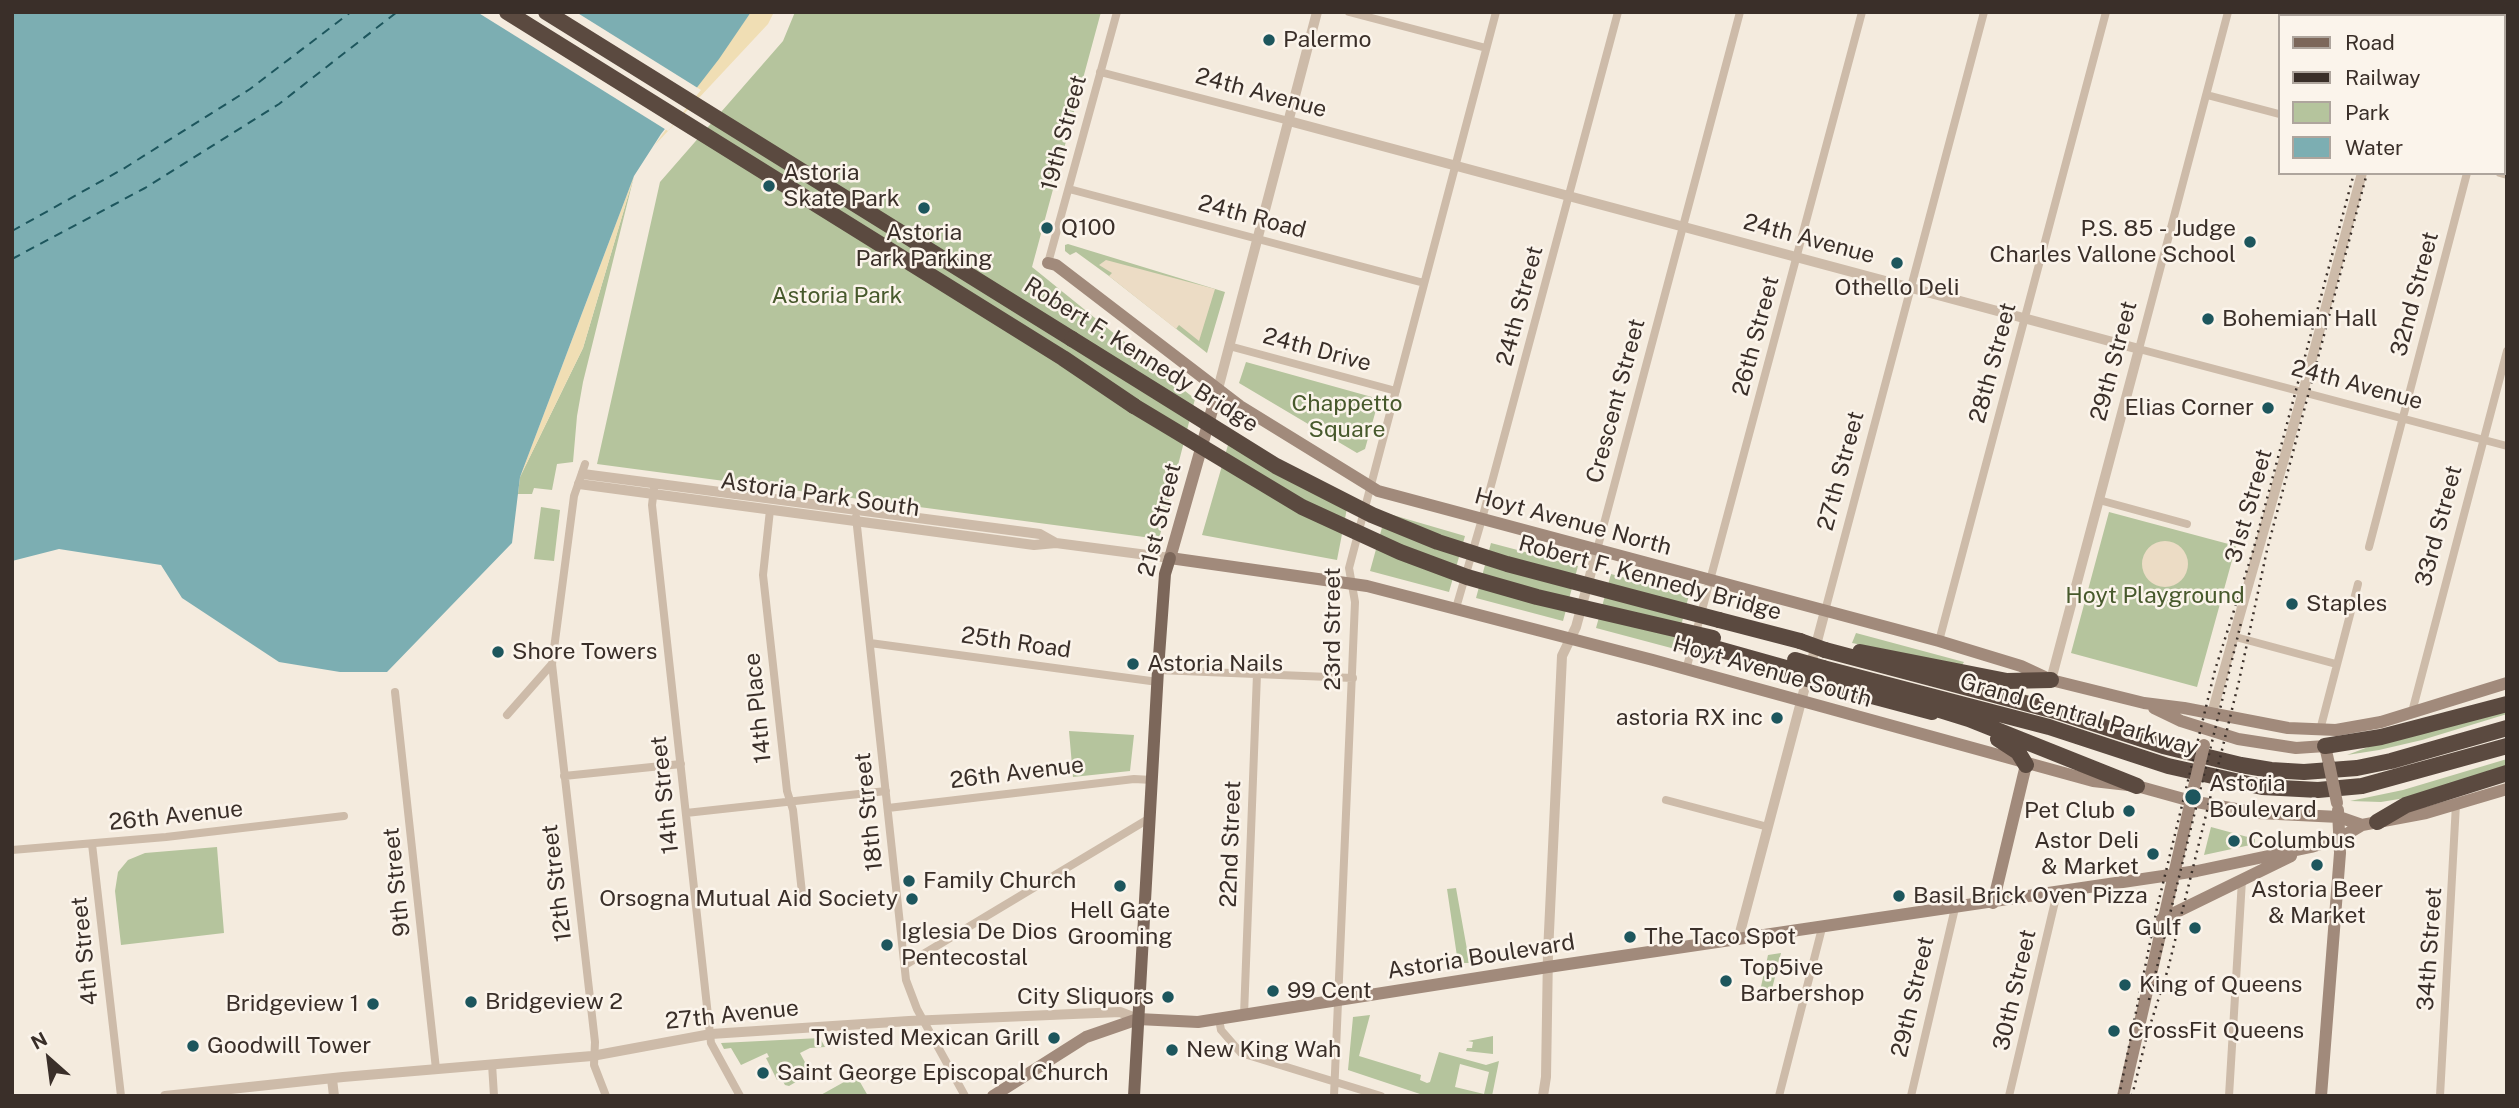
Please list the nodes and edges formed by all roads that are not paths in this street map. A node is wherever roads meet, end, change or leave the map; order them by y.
1 (508, 12) edge
2 (546, 12) edge
3 (1116, 12) edge
4 (1317, 12) edge
5 (1349, 12) edge
6 (1496, 12) edge
7 (1618, 12) edge
8 (1740, 12) edge
9 (1861, 12) edge
10 (1984, 12) edge
11 (2106, 12) edge
12 (2228, 12) edge
13 (1486, 48) junction
14 (1100, 72) junction
15 (2207, 95) junction
16 (2278, 114) edge
17 (1289, 121) junction
18 (1455, 167) junction
19 (2361, 175) edge
20 (2466, 175) edge
21 (1069, 188) junction
22 (1569, 197) junction
23 (1683, 227) junction
24 (1256, 238) junction
25 (1797, 257) junction
26 (1048, 263) joint
27 (1424, 283) junction
28 (1911, 288) junction
29 (2025, 318) junction
30 (1228, 346) junction
31 (2139, 349) junction
32 (2507, 351) edge
33 (1218, 389) junction
34 (1396, 391) junction
35 (2303, 392) junction
36 (2402, 418) junction
37 (2483, 440) junction
38 (2507, 446) edge
39 (582, 474) joint
40 (1370, 487) junction
41 (655, 489) junction
42 (2099, 500) junction
43 (770, 510) junction
44 (856, 515) junction
45 (1482, 519) junction
46 (2187, 524) dead end
47 (2369, 547) dead end
48 (1597, 550) junction
49 (1170, 558) junction
50 (1711, 581) junction
51 (1352, 584) junction
52 (2358, 584) dead end
53 (1456, 608) junction
54 (1825, 611) junction
55 (1642, 621) junction
56 (2232, 636) junction
57 (1569, 640) junction
58 (1800, 641) joint
59 (1939, 641) junction
60 (870, 643) junction
61 (1711, 645) junction
62 (1825, 648) junction
63 (552, 664) junction
64 (2336, 664) junction
65 (1686, 670) junction
66 (1257, 674) junction
67 (1158, 676) junction
68 (1821, 676) junction
69 (1353, 678) junction
70 (2051, 680) junction
71 (2507, 683) edge
72 (394, 692) dead end
73 (1801, 702) junction
74 (2144, 704) junction
75 (2507, 704) edge
76 (2412, 712) junction
77 (2212, 713) junction
78 (508, 715) dead end
79 (2507, 728) edge
80 (2208, 730) junction
81 (2320, 730) junction
82 (2325, 746) junction
83 (2507, 746) edge
84 (681, 764) junction
85 (2026, 765) junction
86 (2507, 773) edge
87 (564, 776) junction
88 (1152, 780) junction
89 (2137, 786) junction
90 (2507, 789) edge
91 (886, 791) junction
92 (1666, 800) dead end
93 (2190, 801) junction
94 (790, 802) junction
95 (2456, 804) junction
96 (888, 808) junction
97 (686, 813) junction
98 (344, 816) dead end
99 (2339, 817) junction
100 (1150, 818) junction
101 (2370, 824) junction
102 (1768, 827) junction
103 (2340, 838) junction
104 (92, 844) junction
105 (2311, 846) junction
106 (12, 850) edge
107 (2173, 874) junction
108 (2242, 880) junction
109 (2057, 893) junction
110 (803, 902) dead end
111 (1993, 903) junction
112 (1955, 908) junction
113 (2162, 919) junction
114 (1822, 928) junction
115 (1738, 940) junction
116 (905, 965) junction
117 (1548, 967) junction
118 (1340, 1000) junction
119 (1244, 1015) junction
120 (1138, 1019) junction
121 (1219, 1019) junction
122 (924, 1021) junction
123 (711, 1034) junction
124 (595, 1055) junction
125 (492, 1064) junction
126 (436, 1069) junction
127 (332, 1079) junction
128 (1335, 1082) junction
129 (121, 1096) edge
130 (165, 1096) edge
131 (334, 1096) edge
132 (494, 1096) edge
133 (606, 1096) edge
134 (740, 1096) edge
135 (965, 1096) edge
136 (993, 1096) edge
137 (1134, 1096) edge
138 (1334, 1096) edge
139 (1381, 1096) edge
140 (1543, 1096) edge
141 (1780, 1096) edge
142 (1911, 1096) edge
143 (2009, 1096) edge
144 (2123, 1096) edge
145 (2229, 1096) edge
146 (2321, 1096) edge
147 (2440, 1096) edge

1 - 55 highway, Robert F. Kennedy Bridge, bridge
2 - 58 highway, Robert F. Kennedy Bridge, bridge
3 - 14 street, 19th Street
4 - 17 street, 21st Street
5 - 13 street
6 - 13 street, 23rd Street
7 - 22 street, 24th Street
8 - 23 street, Crescent Street
9 - 25 street, 26th Street
10 - 28 street, 27th Street
11 - 29 street, 28th Street
12 - 15 street, 29th Street
13 - 18 street, 23rd Street
14 - 17 street, 24th Avenue
14 - 21 street, 19th Street
15 - 16 street
15 - 31 street, 29th Street
17 - 18 street, 24th Avenue
17 - 24 street, 21st Street
18 - 22 street, 24th Avenue
18 - 27 street, 23rd Street
19 - 35 street, 31st Street
20 - 36 street, 32nd Street
21 - 24 street, 24th Road
21 - 26 street, 19th Street
22 - 23 street, 24th Avenue
22 - 45 street, 24th Street
23 - 25 street, 24th Avenue
23 - 48 street, Crescent Street
24 - 27 street, 24th Road
24 - 30 street, 21st Street
25 - 28 street, 24th Avenue
25 - 50 street, 26th Street
26 - 33 main road, Hoyt Avenue North
27 - 34 street, 23rd Street
28 - 29 street, 24th Avenue
28 - 54 street, 27th Street
29 - 31 street, 24th Avenue
29 - 59 street, 28th Street
30 - 33 street, 21st Street
30 - 34 street, 24th Drive
31 - 35 street, 24th Avenue
31 - 42 street, 29th Street
32 - 37 street, 33rd Street
33 - 40 main road, Hoyt Avenue North
33 - 49 main road, 21st Street
34 - 40 street, 23rd Street
35 - 36 street, 24th Avenue
35 - 56 street, 31st Street
36 - 37 street, 24th Avenue
36 - 47 street, 32nd Street
37 - 38 street, 24th Avenue
37 - 76 street, 33rd Street
39 - 41 street, Astoria Park South
39 - 63 street, 12th Street
40 - 45 main road, Hoyt Avenue North
40 - 51 street, 23rd Street
41 - 43 street, Astoria Park South
41 - 44 street, Astoria Park South
41 - 84 street, 14th Street
42 - 46 street
42 - 70 street, 29th Street
43 - 44 street, Astoria Park South
43 - 94 street, 14th Place
44 - 49 street, Astoria Park South
44 - 60 street, 18th Street
45 - 48 main road, Hoyt Avenue North
45 - 53 street, 24th Street
48 - 50 main road, Hoyt Avenue North
48 - 57 street, Crescent Street
49 - 51 main road, Hoyt Avenue South
49 - 67 main road, 21st Street
50 - 54 main road, Hoyt Avenue North
50 - 65 street, 26th Street
51 - 53 main road, Hoyt Avenue South
51 - 69 street, 23rd Street
52 - 64 street
53 - 57 main road, Hoyt Avenue South
54 - 59 main road, Hoyt Avenue North
54 - 73 street, 27th Street
55 - 61 highway, Grand Central Parkway, bridge
55 - 61 highway, bridge
56 - 64 street
56 - 77 street, 31st Street
57 - 65 main road, Hoyt Avenue South
57 - 117 street, Crescent Street
58 - 62 highway, Grand Central Parkway, bridge
59 - 70 main road, Hoyt Avenue North
60 - 67 street, 25th Road
60 - 91 street, 18th Street
61 - 68 highway, Grand Central Parkway, bridge
62 - 70 highway
62 - 79 highway, Grand Central Parkway
63 - 78 street
63 - 87 street, 12th Street
64 - 81 street
65 - 73 main road, Hoyt Avenue South
66 - 67 street, 25th Road
66 - 69 street, 25th Road
66 - 119 street, 22nd Street
67 - 88 main road, 21st Street
68 - 83 highway, Grand Central Parkway
68 - 85 highway
68 - 89 highway
69 - 118 street, 23rd Street
70 - 74 main road, Hoyt Avenue North
71 - 76 main road, Hoyt Avenue North
72 - 126 street, 9th Street
73 - 85 main road, Hoyt Avenue South
73 - 102 street, 27th Street
74 - 77 main road, Hoyt Avenue North
74 - 80 main road, Hoyt Avenue North
75 - 82 highway
76 - 81 main road, Hoyt Avenue North
77 - 80 main road, 31st Street
77 - 81 main road, Hoyt Avenue North
80 - 82 main road, Hoyt Avenue North
80 - 93 main road, 31st Street, bridge
82 - 99 main road, bridge
84 - 87 street
84 - 97 street, 14th Street
85 - 89 main road, Hoyt Avenue South
85 - 111 main road
86 - 101 highway
87 - 124 street, 12th Street
88 - 96 street, 26th Avenue
88 - 100 main road, 21st Street
89 - 93 main road, Hoyt Avenue South
90 - 95 main road
91 - 94 street
91 - 96 street, 18th Street
92 - 102 street
93 - 99 main road, Hoyt Avenue South
93 - 107 main road, 31st Street
94 - 97 street
94 - 110 street, 14th Place
95 - 101 main road
95 - 147 street, 34th Street
96 - 116 street, 18th Street
97 - 123 street, 14th Street
98 - 104 street, 26th Avenue
99 - 101 main road, Hoyt Avenue South
99 - 103 main road
100 - 116 street
100 - 120 main road, 21st Street
101 - 103 main road
102 - 115 street, 27th Street
103 - 105 main road
103 - 146 main road
104 - 106 street, 26th Avenue
104 - 129 street, 4th Street
105 - 107 main road, Astoria Boulevard
105 - 108 main road
107 - 109 main road, Astoria Boulevard
107 - 113 main road, 31st Street
108 - 113 main road
108 - 145 street
109 - 111 main road, Astoria Boulevard
109 - 143 street, 30th Street
111 - 112 main road, Astoria Boulevard
112 - 114 main road, Astoria Boulevard
112 - 142 street, 29th Street
113 - 144 main road, 31st Street
114 - 115 main road, Astoria Boulevard
114 - 141 street
115 - 117 main road, Astoria Boulevard
116 - 122 street, 18th Street
117 - 118 main road, Astoria Boulevard
117 - 140 street, Crescent Street
118 - 119 main road, Astoria Boulevard
118 - 128 street, 23rd Street
119 - 121 main road, Astoria Boulevard
120 - 121 main road, Astoria Boulevard
120 - 122 street, 27th Avenue
120 - 136 main road, Astoria Boulevard
120 - 137 main road, 21st Street
121 - 128 street
122 - 123 street, 27th Avenue
122 - 135 street, 18th Street
123 - 124 street, 27th Avenue
123 - 134 street, 14th Street
124 - 125 street, 27th Avenue
124 - 133 street, 12th Street
125 - 126 street, 27th Avenue
125 - 132 street
126 - 127 street, 27th Avenue
127 - 130 street, 27th Avenue
127 - 131 street
128 - 138 street, 23rd Street
128 - 139 street

